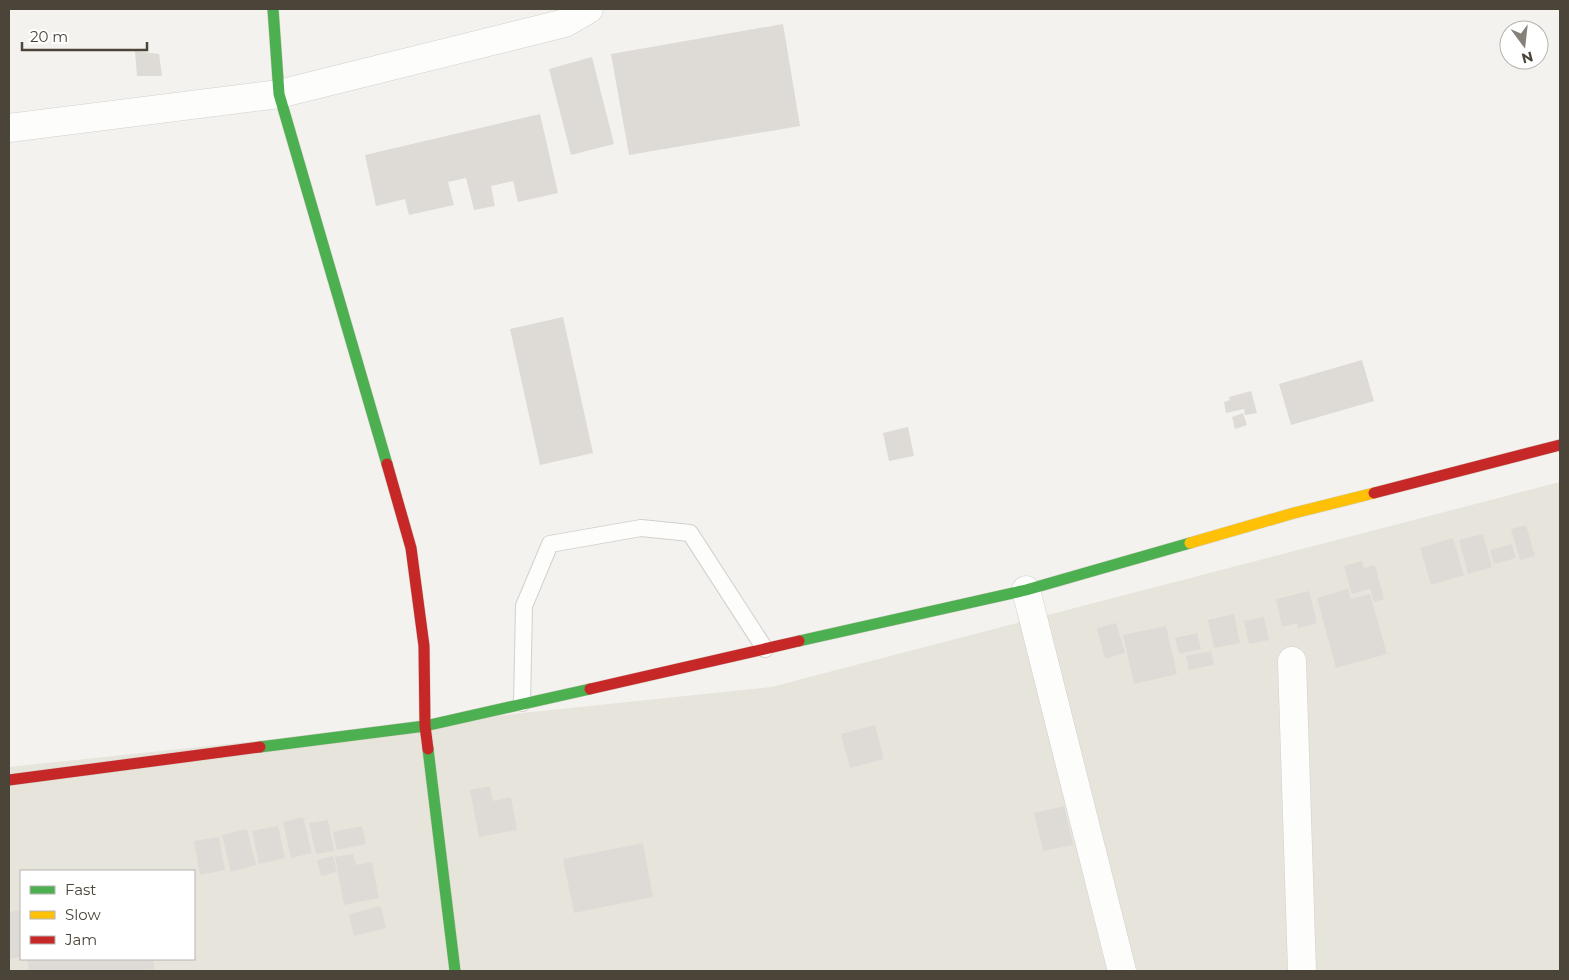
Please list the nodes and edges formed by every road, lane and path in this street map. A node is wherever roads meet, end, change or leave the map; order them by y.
1 (273, 9) edge
2 (590, 9) edge
3 (279, 94) junction
4 (9, 128) edge
5 (1560, 445) edge
6 (1026, 590) junction
7 (764, 649) junction
8 (1292, 662) dead end
9 (522, 703) junction
10 (425, 726) junction
11 (9, 780) edge
12 (455, 971) edge
13 (1122, 971) edge
14 (1302, 971) edge

1 - 3 main road
2 - 3 street
3 - 4 street
3 - 10 main road
5 - 6 main road
6 - 7 main road
6 - 13 street
7 - 9 main road
7 - 9 lane
8 - 14 street
9 - 10 main road
10 - 11 main road
10 - 12 main road

